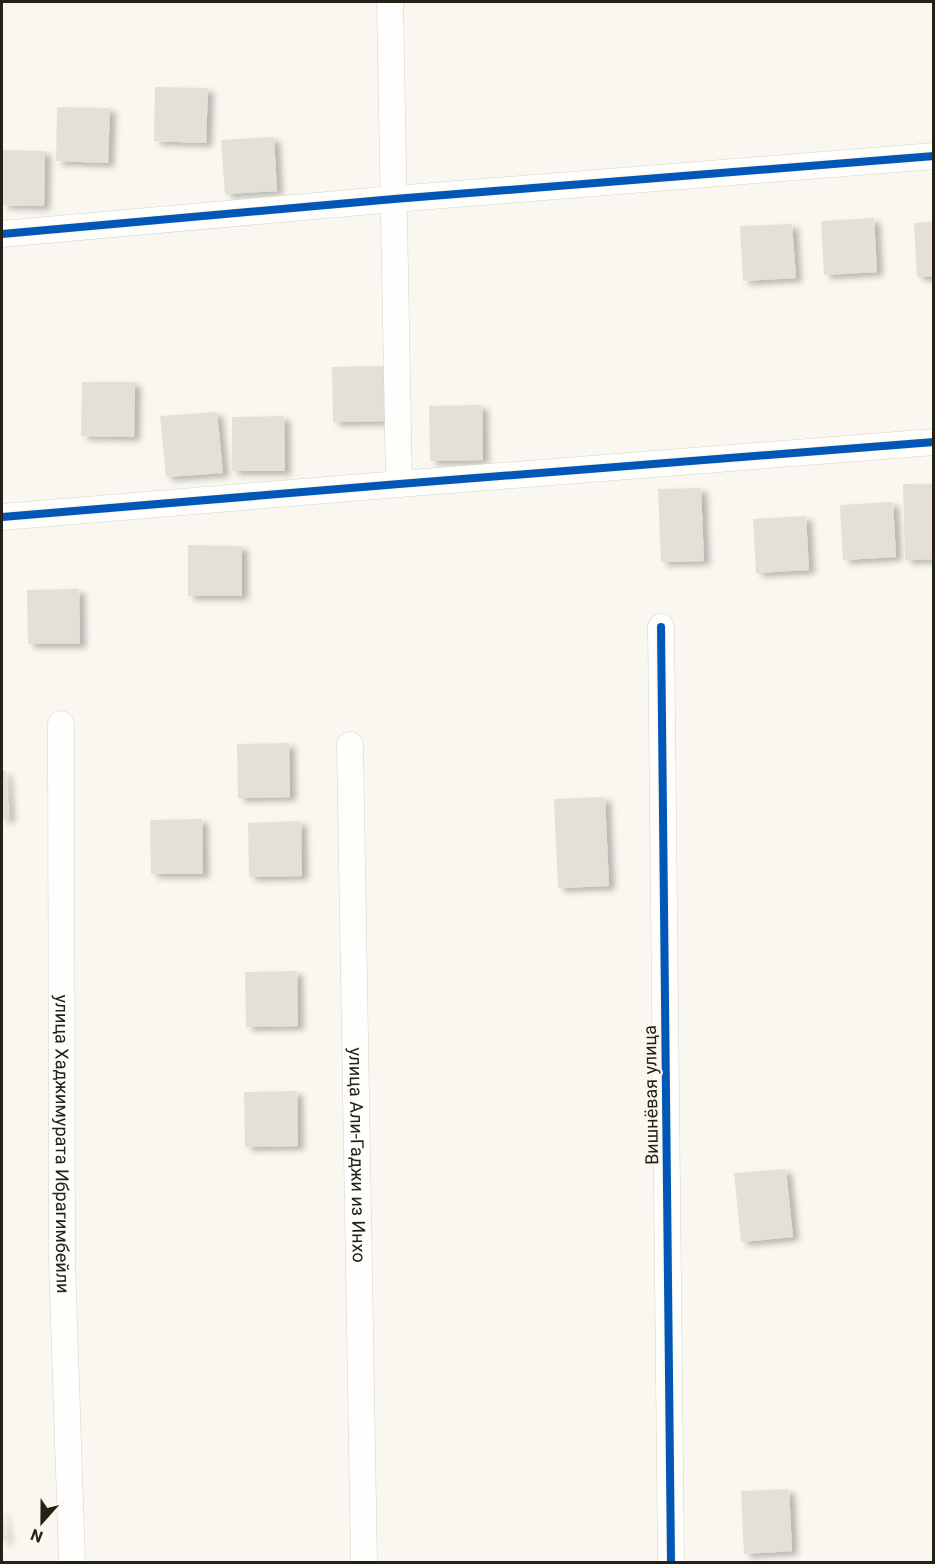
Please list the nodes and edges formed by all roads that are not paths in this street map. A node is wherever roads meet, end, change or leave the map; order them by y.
1 (390, 2) edge
2 (933, 156) edge
3 (394, 199) junction
4 (2, 234) edge
5 (933, 442) edge
6 (399, 484) junction
7 (2, 517) edge
8 (661, 627) dead end
9 (61, 724) dead end
10 (350, 745) dead end
11 (72, 1563) edge
12 (364, 1563) edge
13 (671, 1563) edge

1 - 3 street
2 - 3 street
3 - 4 street
3 - 6 street
5 - 6 street
6 - 7 street
8 - 13 street, Вишнёвая улица
9 - 11 street, улица Хаджимурата Ибрагимбейли
10 - 12 street, улица Али-Гаджи из Инхо

